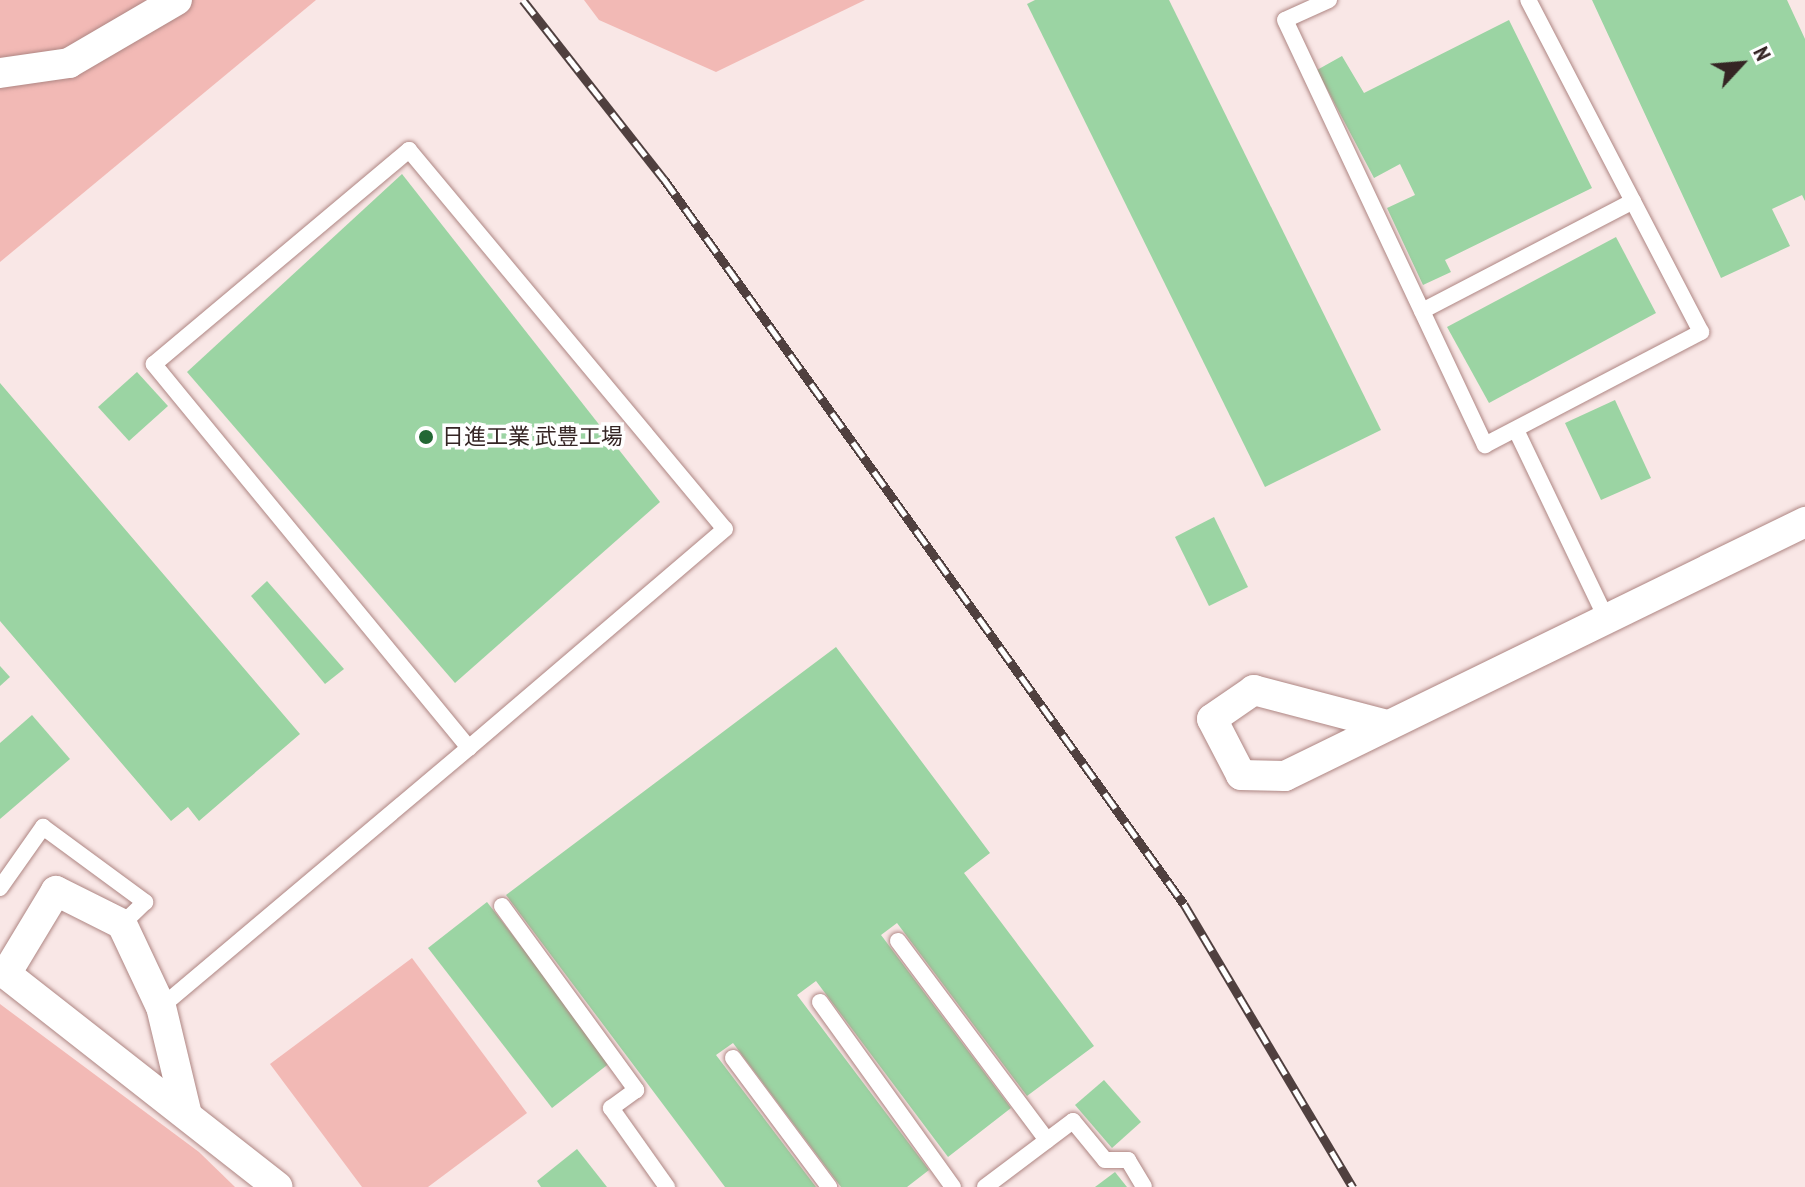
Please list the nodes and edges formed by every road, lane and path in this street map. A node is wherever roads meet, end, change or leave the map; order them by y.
1 (177, 0) edge
2 (1329, 0) edge
3 (1528, 0) edge
4 (0, 73) edge
5 (1633, 201) junction
6 (1422, 311) junction
7 (1516, 430) junction
8 (1805, 522) edge
9 (1606, 618) junction
10 (1387, 725) junction
11 (469, 748) junction
12 (0, 888) edge
13 (502, 906) dead end
14 (122, 924) junction
15 (898, 941) dead end
16 (3, 971) edge
17 (820, 1002) dead end
18 (161, 1007) junction
19 (733, 1058) dead end
20 (187, 1115) junction
21 (1047, 1140) junction
22 (278, 1187) edge
23 (667, 1187) edge
24 (829, 1187) edge
25 (953, 1187) edge
26 (985, 1187) edge
27 (1144, 1187) edge

1 - 4 street
2 - 6 lane
3 - 5 lane
5 - 6 lane
5 - 7 lane
6 - 7 lane
7 - 9 lane
8 - 9 street
9 - 10 street
10 - 10 street
11 - 11 lane
11 - 18 lane
12 - 14 lane
13 - 23 lane
14 - 16 street
14 - 18 street
15 - 21 lane
16 - 20 street
17 - 25 lane
18 - 20 street
19 - 24 lane
20 - 22 street
21 - 26 lane
21 - 27 lane

